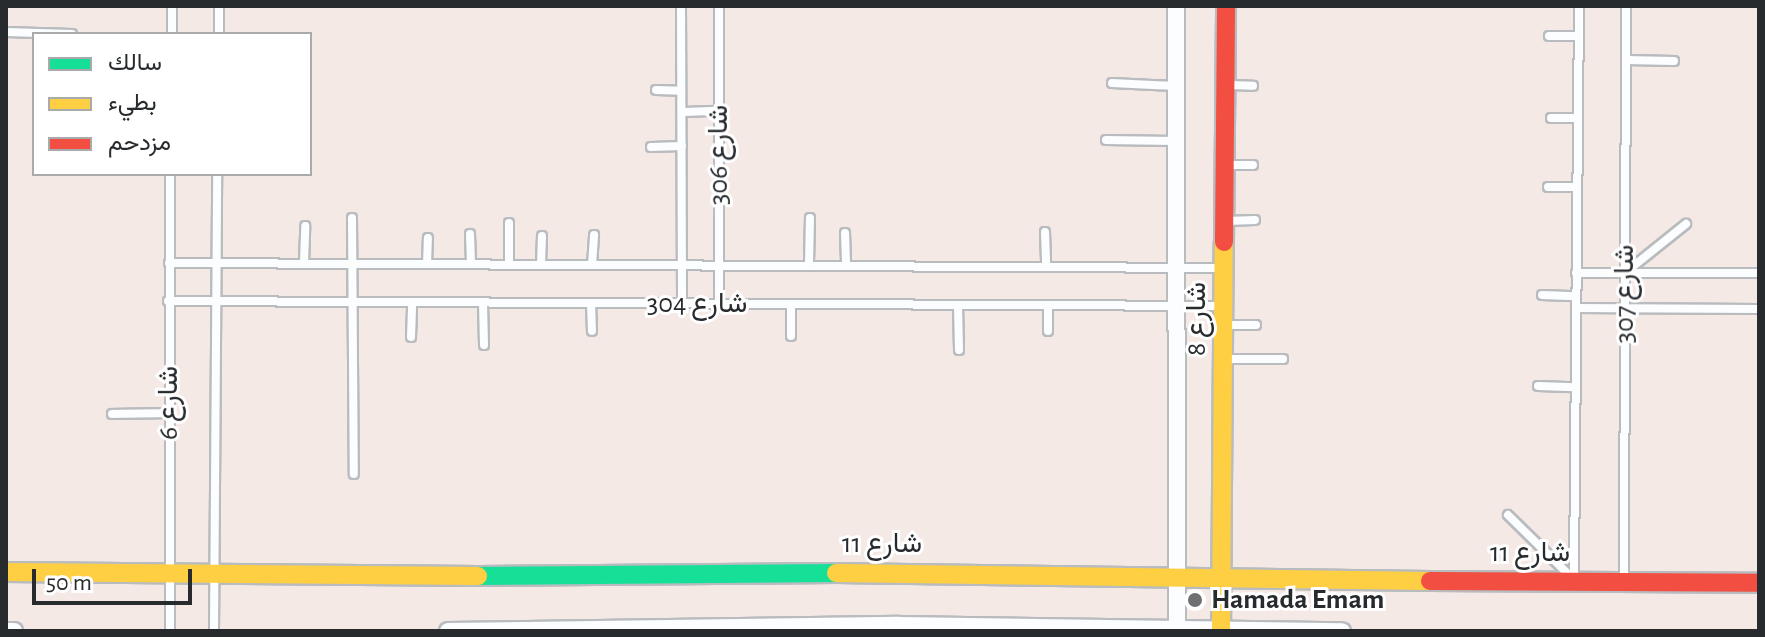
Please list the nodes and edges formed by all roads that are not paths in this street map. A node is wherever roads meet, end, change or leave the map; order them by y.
1 (172, 6) edge
2 (219, 6) edge
3 (681, 6) edge
4 (719, 6) edge
5 (1176, 6) edge
6 (1226, 6) edge
7 (1579, 6) edge
8 (1626, 6) edge
9 (6, 32) edge
10 (172, 32) edge
11 (219, 32) edge
12 (32, 33) edge
13 (1549, 36) dead end
14 (1579, 36) junction
15 (1626, 60) junction
16 (1674, 61) dead end
17 (1112, 83) dead end
18 (1225, 85) junction
19 (1176, 86) junction
20 (1253, 86) dead end
21 (656, 90) dead end
22 (681, 91) junction
23 (719, 111) junction
24 (682, 112) junction
25 (1551, 118) dead end
26 (1578, 118) junction
27 (1106, 140) dead end
28 (1176, 141) junction
29 (682, 146) junction
30 (651, 147) dead end
31 (1225, 165) junction
32 (1253, 165) dead end
33 (170, 176) edge
34 (217, 176) edge
35 (1548, 187) dead end
36 (1577, 187) junction
37 (352, 218) dead end
38 (810, 218) dead end
39 (1255, 220) dead end
40 (1225, 221) junction
41 (509, 223) dead end
42 (1686, 224) dead end
43 (305, 226) dead end
44 (1045, 232) dead end
45 (845, 233) dead end
46 (470, 234) dead end
47 (594, 235) dead end
48 (542, 236) dead end
49 (428, 238) dead end
50 (169, 263) junction
51 (215, 263) junction
52 (304, 263) junction
53 (354, 264) junction
54 (427, 264) junction
55 (471, 264) junction
56 (509, 264) junction
57 (541, 264) junction
58 (809, 264) junction
59 (592, 265) junction
60 (682, 265) junction
61 (719, 265) junction
62 (846, 265) junction
63 (1046, 267) junction
64 (1176, 267) junction
65 (1225, 268) junction
66 (1625, 272) junction
67 (1576, 273) junction
68 (1759, 273) edge
69 (1542, 295) dead end
70 (1576, 296) junction
71 (168, 301) junction
72 (215, 301) junction
73 (354, 302) junction
74 (412, 303) junction
75 (483, 303) junction
76 (591, 303) junction
77 (682, 304) junction
78 (719, 304) junction
79 (791, 304) junction
80 (958, 305) junction
81 (1048, 306) junction
82 (1176, 306) junction
83 (1576, 308) junction
84 (1625, 309) junction
85 (1759, 309) edge
86 (1225, 315) junction
87 (1256, 325) dead end
88 (592, 331) dead end
89 (1048, 331) dead end
90 (791, 336) dead end
91 (411, 337) dead end
92 (484, 345) dead end
93 (959, 350) dead end
94 (1225, 359) junction
95 (1283, 359) dead end
96 (1538, 386) dead end
97 (1575, 387) junction
98 (169, 413) junction
99 (112, 414) dead end
100 (354, 474) dead end
101 (1508, 515) dead end
102 (6, 572) edge
103 (169, 574) junction
104 (214, 574) junction
105 (1175, 579) junction
106 (1224, 580) junction
107 (1574, 581) junction
108 (1624, 581) junction
109 (1759, 583) edge
110 (1177, 630) edge
111 (1221, 630) edge
112 (6, 631) edge
113 (14, 631) edge
114 (170, 631) edge
115 (214, 631) edge
116 (448, 631) edge
117 (1342, 631) edge

1 - 10 lane
2 - 11 lane
3 - 22 lane, شارع 306
4 - 23 lane, شارع 306
5 - 19 street, شارع 8
6 - 18 street, شارع 8
7 - 14 lane, شارع 307
8 - 15 lane, شارع 307
9 - 12 lane
13 - 14 lane
14 - 26 lane, شارع 307
15 - 16 lane
15 - 66 lane, شارع 307
17 - 19 lane
18 - 20 lane
18 - 31 street, شارع 8
19 - 28 street, شارع 8
21 - 22 lane
22 - 24 lane, شارع 306
23 - 24 lane
23 - 61 lane, شارع 306
24 - 29 lane, شارع 306
25 - 26 lane
26 - 36 lane, شارع 307
27 - 28 lane
28 - 64 street, شارع 8
29 - 30 lane
29 - 60 lane, شارع 306
31 - 32 lane
31 - 40 street, شارع 8
33 - 50 lane, شارع 6
34 - 51 lane, شارع 6
35 - 36 lane
36 - 67 lane, شارع 307
37 - 53 lane
38 - 58 lane
39 - 40 lane
40 - 65 street, شارع 8
41 - 56 lane
42 - 66 lane
43 - 52 lane
44 - 63 lane
45 - 62 lane
46 - 55 lane
47 - 59 lane
48 - 57 lane
49 - 54 lane
50 - 51 lane, شارع 304
50 - 71 lane, شارع 6
51 - 52 lane, شارع 304
51 - 72 lane, شارع 6
52 - 53 lane, شارع 304
53 - 54 lane, شارع 304
53 - 73 lane
54 - 55 lane, شارع 304
55 - 56 lane, شارع 304
56 - 57 lane, شارع 304
57 - 59 lane, شارع 304
58 - 61 lane, شارع 304
58 - 62 lane, شارع 304
59 - 60 lane, شارع 304
60 - 61 lane, شارع 304
60 - 77 lane, شارع 306
61 - 78 lane, شارع 306
62 - 63 lane, شارع 304
63 - 64 lane, شارع 304
64 - 65 lane, شارع 304
64 - 82 street, شارع 8
65 - 86 street, شارع 8
66 - 67 lane
66 - 68 lane
66 - 84 lane, شارع 307
67 - 70 lane, شارع 307
69 - 70 lane
70 - 83 lane, شارع 307
71 - 72 lane, شارع 304
71 - 98 lane, شارع 6
72 - 73 lane, شارع 304
72 - 104 lane, شارع 6
73 - 74 lane, شارع 304
73 - 100 lane
74 - 75 lane, شارع 304
74 - 91 lane
75 - 76 lane, شارع 304
75 - 92 lane
76 - 77 lane, شارع 304
76 - 88 lane
77 - 78 lane, شارع 304
78 - 79 lane, شارع 304
79 - 80 lane, شارع 304
79 - 90 lane
80 - 81 lane, شارع 304
80 - 93 lane
81 - 82 lane, شارع 304
81 - 89 lane
82 - 86 lane, شارع 304
82 - 105 street, شارع 8
83 - 84 lane
83 - 97 lane, شارع 307
84 - 85 lane
84 - 108 lane, شارع 307
86 - 87 lane, شارع 304
86 - 94 street, شارع 8
94 - 95 lane
94 - 106 street, شارع 8
96 - 97 lane
97 - 107 lane, شارع 307
98 - 99 lane
98 - 103 lane, شارع 6
101 - 107 lane
102 - 103 street, شارع 11
103 - 104 street, شارع 11
103 - 114 lane, شارع 6
104 - 105 street, شارع 11
104 - 115 lane, شارع 6
105 - 106 street, شارع 11
105 - 110 street, شارع 8
106 - 107 street, شارع 11
106 - 111 street, شارع 8
107 - 108 street, شارع 11
108 - 109 street, شارع 11
110 - 111 street
110 - 116 street
111 - 117 street
112 - 113 street

